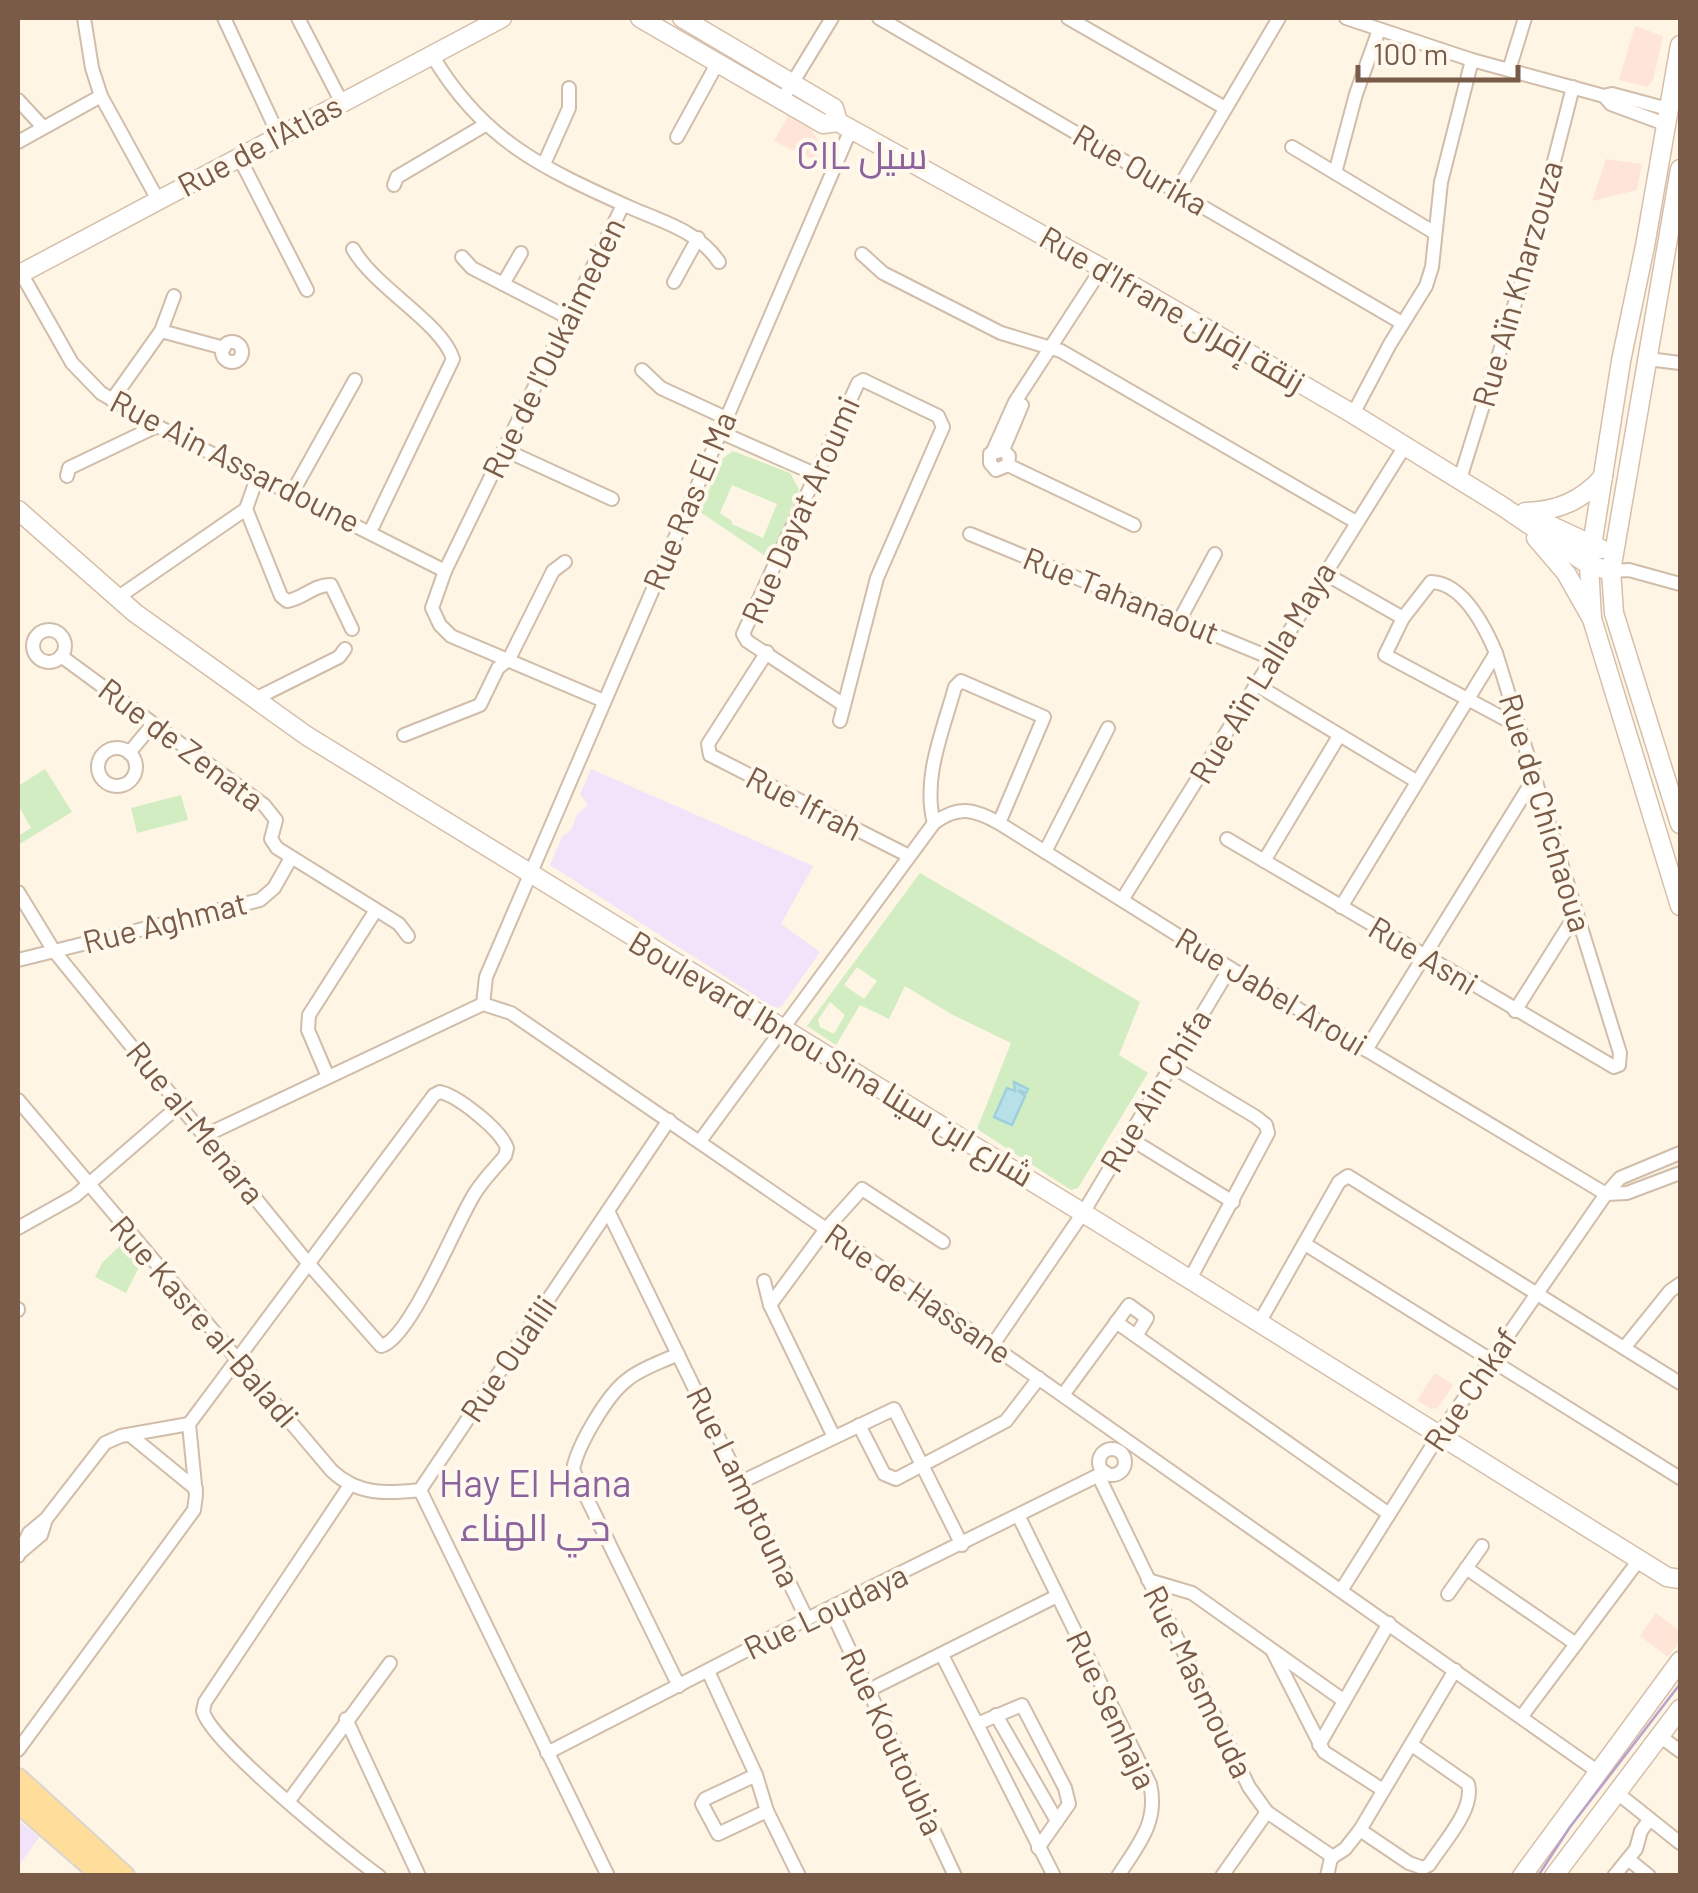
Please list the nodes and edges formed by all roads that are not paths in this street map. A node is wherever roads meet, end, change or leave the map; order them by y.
1 (84, 18) edge
2 (224, 18) edge
3 (298, 18) edge
4 (502, 18) edge
5 (640, 18) edge
6 (682, 18) edge
7 (832, 18) edge
8 (879, 18) edge
9 (1068, 18) edge
10 (1278, 18) edge
11 (1346, 18) edge
12 (1525, 18) edge
13 (1379, 30) junction
14 (1680, 45) edge
15 (432, 56) junction
16 (1472, 60) junction
17 (718, 62) junction
18 (1509, 70) junction
19 (792, 81) junction
20 (569, 88) dead end
21 (1572, 88) junction
22 (100, 96) junction
23 (18, 100) edge
24 (782, 100) junction
25 (342, 103) junction
26 (1225, 108) junction
27 (1667, 116) junction
28 (844, 125) junction
29 (485, 126) junction
30 (42, 128) junction
31 (280, 136) junction
32 (678, 137) dead end
33 (18, 142) edge
34 (1292, 147) dead end
35 (239, 157) junction
36 (544, 164) junction
37 (1680, 170) edge
38 (1335, 173) junction
39 (394, 185) dead end
40 (1177, 191) junction
41 (158, 200) junction
42 (624, 205) junction
43 (1435, 233) junction
44 (698, 238) junction
45 (353, 250) dead end
46 (521, 253) dead end
47 (862, 254) dead end
48 (462, 257) dead end
49 (718, 262) dead end
50 (1102, 268) junction
51 (19, 274) edge
52 (674, 282) dead end
53 (504, 284) junction
54 (307, 290) dead end
55 (174, 296) dead end
56 (569, 318) junction
57 (1402, 322) junction
58 (162, 330) junction
59 (1050, 346) junction
60 (224, 348) dead end
61 (1648, 360) junction
62 (1680, 363) edge
63 (642, 370) dead end
64 (356, 380) dead end
65 (112, 400) junction
66 (1353, 414) junction
67 (726, 418) junction
68 (156, 426) junction
69 (720, 432) junction
70 (1404, 446) junction
71 (505, 450) junction
72 (815, 474) junction
73 (258, 475) junction
74 (67, 476) dead end
75 (1604, 477) junction
76 (1460, 480) junction
77 (292, 493) junction
78 (612, 499) dead end
79 (246, 509) junction
80 (18, 510) edge
81 (1513, 511) junction
82 (1356, 522) junction
83 (1134, 526) dead end
84 (370, 532) junction
85 (970, 534) dead end
86 (1215, 554) dead end
87 (1590, 556) junction
88 (565, 562) dead end
89 (1618, 565) junction
90 (445, 571) junction
91 (1324, 573) junction
92 (1680, 584) edge
93 (116, 598) junction
94 (1402, 618) junction
95 (1592, 619) junction
96 (1179, 621) junction
97 (352, 629) dead end
98 (345, 650) dead end
99 (766, 652) junction
100 (1496, 653) junction
101 (62, 656) dead end
102 (1272, 658) junction
103 (509, 659) junction
104 (1255, 684) junction
105 (1467, 699) junction
106 (253, 700) junction
107 (604, 702) junction
108 (844, 704) junction
109 (840, 722) dead end
110 (153, 724) junction
111 (1518, 726) junction
112 (1108, 728) dead end
113 (404, 735) dead end
114 (1339, 736) junction
115 (129, 753) dead end
116 (1534, 780) junction
117 (1416, 781) junction
118 (934, 823) junction
119 (999, 823) junction
120 (1680, 824) edge
121 (1227, 840) dead end
122 (1046, 852) junction
123 (909, 856) junction
124 (291, 858) junction
125 (1264, 861) junction
126 (530, 874) junction
127 (18, 892) edge
128 (1122, 900) junction
129 (1680, 906) edge
130 (1341, 908) junction
131 (376, 910) junction
132 (1576, 914) junction
133 (408, 936) dead end
134 (54, 951) junction
135 (1423, 956) junction
136 (18, 960) edge
137 (1230, 968) junction
138 (483, 1004) junction
139 (1515, 1010) junction
140 (781, 1028) junction
141 (1366, 1050) junction
142 (1620, 1065) joint
143 (1171, 1066) junction
144 (328, 1077) junction
145 (18, 1100) edge
146 (180, 1104) junction
147 (669, 1120) junction
148 (206, 1135) junction
149 (1128, 1138) junction
150 (700, 1141) junction
151 (1680, 1153) edge
152 (1680, 1173) edge
153 (87, 1185) junction
154 (1606, 1194) junction
155 (1233, 1202) junction
156 (608, 1211) junction
157 (1083, 1213) junction
158 (18, 1228) edge
159 (826, 1229) junction
160 (944, 1242) dead end
161 (1305, 1244) junction
162 (308, 1262) junction
163 (1190, 1279) junction
164 (764, 1282) dead end
165 (1680, 1284) edge
166 (1538, 1294) junction
167 (770, 1305) junction
168 (1260, 1323) junction
169 (1126, 1329) junction
170 (992, 1346) junction
171 (1624, 1348) junction
172 (678, 1354) junction
173 (237, 1360) junction
174 (1490, 1360) junction
175 (1039, 1378) junction
176 (1680, 1383) edge
177 (1064, 1395) junction
178 (189, 1424) junction
179 (859, 1425) junction
180 (130, 1435) junction
181 (1439, 1435) junction
182 (834, 1437) junction
183 (1124, 1446) junction
184 (924, 1464) junction
185 (1102, 1475) junction
186 (1680, 1478) edge
187 (741, 1482) junction
188 (350, 1485) junction
189 (196, 1489) junction
190 (420, 1490) junction
191 (1389, 1514) junction
192 (1019, 1517) junction
193 (962, 1545) junction
194 (1482, 1546) dead end
195 (20, 1553) edge
196 (1639, 1560) junction
197 (1466, 1568) junction
198 (1148, 1580) junction
199 (1677, 1587) edge
200 (1342, 1589) junction
201 (1448, 1594) dead end
202 (1057, 1596) junction
203 (830, 1608) junction
204 (808, 1619) junction
205 (1389, 1623) junction
206 (1576, 1644) junction
207 (1272, 1649) junction
208 (942, 1656) junction
209 (1680, 1661) edge
210 (390, 1663) dead end
211 (1455, 1670) junction
212 (708, 1671) junction
213 (679, 1686) junction
214 (867, 1691) junction
215 (1343, 1700) junction
216 (1680, 1710) edge
217 (996, 1715) junction
218 (1522, 1716) junction
219 (346, 1718) junction
220 (977, 1724) junction
221 (1660, 1736) junction
222 (1319, 1745) junction
223 (1412, 1745) junction
224 (18, 1750) edge
225 (1680, 1751) edge
226 (547, 1753) junction
227 (1597, 1771) junction
228 (756, 1774) junction
229 (18, 1779) edge
230 (1383, 1790) junction
231 (1616, 1792) junction
232 (18, 1802) edge
233 (288, 1802) junction
234 (768, 1811) junction
235 (1268, 1812) junction
236 (1650, 1819) junction
237 (1057, 1821) junction
238 (1360, 1830) junction
239 (1680, 1843) edge
240 (1038, 1848) junction
241 (1333, 1857) junction
242 (1628, 1859) junction
243 (103, 1876) edge
244 (124, 1876) edge
245 (379, 1876) edge
246 (419, 1876) edge
247 (608, 1876) edge
248 (799, 1876) edge
249 (955, 1876) edge
250 (1054, 1876) edge
251 (1118, 1876) edge
252 (1222, 1876) edge
253 (1327, 1876) edge
254 (1522, 1876) edge
255 (1554, 1876) edge
256 (1614, 1876) edge
257 (1649, 1876) edge

1 - 22 street
2 - 31 street
3 - 25 street
4 - 15 main road, Rue de l'Atlas
5 - 17 main road, Rue d'Ifrane زنقة إفران
6 - 19 main road, Rue d'Ifrane زنقة إفران
7 - 19 street
8 - 40 street, Rue Ourika
9 - 26 street
10 - 26 street
11 - 13 street
12 - 18 street
13 - 16 street
13 - 38 street
14 - 27 main road
15 - 25 main road, Rue de l'Atlas
15 - 29 street, Rue de l'Oukaimeden
16 - 18 street
16 - 43 street
17 - 24 main road, Rue d'Ifrane زنقة إفران
17 - 32 street
18 - 21 street
19 - 24 street
19 - 28 main road, Rue d'Ifrane زنقة إفران
20 - 36 street
21 - 27 street
21 - 76 street, Rue Aïn Kharzouza
22 - 30 street
22 - 41 street
23 - 30 street
24 - 28 main road, Rue d'Ifrane زنقة إفران
25 - 31 main road, Rue de l'Atlas
26 - 40 street
27 - 75 main road
28 - 50 main road, Rue d'Ifrane زنقة إفران
28 - 67 street, Rue Ras El Ma
29 - 36 street, Rue de l'Oukaimeden
29 - 39 street
30 - 33 street
31 - 35 main road, Rue de l'Atlas
34 - 38 street
35 - 41 main road, Rue de l'Atlas
35 - 54 street
36 - 42 street, Rue de l'Oukaimeden
37 - 61 main road
38 - 43 street
40 - 57 street, Rue Ourika
41 - 51 main road, Rue de l'Atlas
42 - 44 street
42 - 56 street, Rue de l'Oukaimeden
43 - 57 street
44 - 49 street
44 - 52 street
45 - 84 street
46 - 53 street
47 - 59 street
48 - 53 street
50 - 59 street
50 - 66 main road, Rue d'Ifrane زنقة إفران
51 - 65 street, Rue Ain Assardoune
53 - 56 street
55 - 58 street
56 - 71 street, Rue de l'Oukaimeden
57 - 66 street
58 - 60 street
58 - 65 street
59 - 82 street
59 - 83 street
61 - 62 street
61 - 89 main road
63 - 67 street
64 - 77 street
65 - 68 street, Rue Ain Assardoune
66 - 70 main road, Rue d'Ifrane زنقة إفران
67 - 69 street, Rue Ras El Ma
68 - 73 street, Rue Ain Assardoune
68 - 74 street
69 - 72 street
69 - 107 street, Rue Ras El Ma
70 - 76 main road, Rue d'Ifrane زنقة إفران
70 - 82 street, Rue Aïn Lalla Maya
71 - 78 street
71 - 90 street, Rue de l'Oukaimeden
72 - 99 street, Rue Dayat Aroumi
72 - 108 street, Rue Dayat Aroumi
73 - 77 street, Rue Ain Assardoune
73 - 79 street
75 - 81 main road
75 - 87 main road
76 - 81 main road, Rue d'Ifrane زنقة إفران
77 - 84 street, Rue Ain Assardoune
79 - 93 street
79 - 97 street
80 - 93 main road, Boulevard Ibnou Sina شارع ابن سينا
81 - 87 main road, Rue d'Ifrane زنقة إفران
81 - 95 main road
82 - 91 street, Rue Aïn Lalla Maya
84 - 90 street, Rue Ain Assardoune
85 - 96 street, Rue Tahanaout
86 - 96 street
87 - 89 main road, Rue d'Ifrane زنقة إفران
87 - 95 main road
88 - 103 street
89 - 92 street
89 - 120 main road
90 - 103 street, Rue de l'Oukaimeden
91 - 94 street
91 - 102 street, Rue Aïn Lalla Maya
93 - 106 main road, Boulevard Ibnou Sina شارع ابن سينا
94 - 100 street, Rue de Chichaoua
94 - 105 street
95 - 129 main road
96 - 102 street, Rue Tahanaout
98 - 106 street
99 - 108 street, Rue Dayat Aroumi
99 - 123 street, Rue Ifrah
100 - 105 street
100 - 111 street, Rue de Chichaoua
101 - 110 street, Rue de Zenata
102 - 104 street, Rue Aïn Lalla Maya
103 - 107 street
103 - 113 street
104 - 114 street
104 - 128 street, Rue Aïn Lalla Maya
105 - 111 street
105 - 117 street
106 - 126 main road, Boulevard Ibnou Sina شارع ابن سينا
107 - 126 street, Rue Ras El Ma
108 - 109 street
110 - 115 street
110 - 124 street, Rue de Zenata
111 - 116 street, Rue de Chichaoua
112 - 122 street
114 - 117 street
114 - 125 street
116 - 132 street, Rue de Chichaoua
116 - 135 street
117 - 130 street
118 - 119 street, Rue Jabel Aroui
118 - 119 street
118 - 123 street
119 - 122 street, Rue Jabel Aroui
121 - 125 street, Rue Asni
122 - 128 street, Rue Jabel Aroui
123 - 140 street
124 - 131 street
124 - 134 street, Rue Aghmat
125 - 130 street, Rue Asni
126 - 138 street, Rue Ras El Ma
126 - 140 main road, Boulevard Ibnou Sina شارع ابن سينا
127 - 134 street, Rue al-Menara
128 - 137 street, Rue Jabel Aroui
130 - 135 street, Rue Asni
131 - 133 street
131 - 144 street
132 - 139 street
132 - 142 street, Rue de Chichaoua
134 - 136 street, Rue Aghmat
134 - 146 street, Rue al-Menara
135 - 139 street, Rue Asni
135 - 141 street
137 - 141 street, Rue Jabel Aroui
137 - 143 street, Rue Ain Chifa
138 - 144 street
138 - 147 street, Rue de Hassane
139 - 142 street, Rue Asni
140 - 150 street
140 - 157 main road, Boulevard Ibnou Sina شارع ابن سينا
141 - 154 street, Rue Jabel Aroui
143 - 149 street, Rue Ain Chifa
143 - 155 street
144 - 148 street
145 - 153 street, Rue Kasre al-Baladi
146 - 148 street, Rue al-Menara
146 - 153 street
147 - 150 street, Rue de Hassane
147 - 156 street, Rue Oualili
148 - 162 street, Rue al-Menara
149 - 155 street
149 - 157 street, Rue Ain Chifa
150 - 159 street, Rue de Hassane
151 - 154 street
152 - 154 street
153 - 158 street
153 - 173 street, Rue Kasre al-Baladi
154 - 166 street, Rue Chkaf
155 - 163 street
156 - 172 street, Rue Lamptouna
156 - 190 street, Rue Oualili
157 - 163 main road, Boulevard Ibnou Sina شارع ابن سينا
157 - 170 street, Rue Ain Chifa
159 - 160 street
159 - 167 street
159 - 170 street, Rue de Hassane
161 - 166 street
161 - 168 street
161 - 174 street
162 - 162 street, Rue al-Menara
162 - 173 street
163 - 168 main road, Boulevard Ibnou Sina شارع ابن سينا
164 - 167 street
165 - 171 street
166 - 171 street
166 - 174 street, Rue Chkaf
167 - 182 street
168 - 181 main road, Boulevard Ibnou Sina شارع ابن سينا
169 - 169 street
169 - 177 street
169 - 191 street
170 - 175 street, Rue de Hassane
171 - 176 street
172 - 187 street, Rue Lamptouna
172 - 213 street, Rue Lamptouna
173 - 178 street
173 - 188 street, Rue Kasre al-Baladi
174 - 181 street, Rue Chkaf
174 - 186 street
175 - 177 street, Rue de Hassane
175 - 184 street
177 - 183 street, Rue de Hassane
178 - 180 street
178 - 189 street
179 - 182 street
179 - 184 street
179 - 184 street
180 - 189 street
180 - 195 street
181 - 191 street, Rue Chkaf
181 - 196 main road, Boulevard Ibnou Sina شارع ابن سينا
182 - 187 street
183 - 185 street
183 - 200 street, Rue de Hassane
184 - 193 street
185 - 192 street, Rue Loudaya
185 - 198 street, Rue Masmouda
187 - 204 street, Rue Lamptouna
188 - 190 street
188 - 233 street
189 - 224 street
190 - 226 street
191 - 200 street, Rue Chkaf
192 - 193 street, Rue Loudaya
192 - 202 street, Rue Senhaja
193 - 203 street, Rue Loudaya
194 - 197 street
196 - 199 main road, Boulevard Ibnou Sina شارع ابن سينا
196 - 206 street
197 - 201 street
197 - 206 street
198 - 207 street
198 - 235 street, Rue Masmouda
200 - 205 street, Rue de Hassane
202 - 208 street, Rue Senhaja
202 - 251 street, Rue Senhaja
203 - 204 street, Rue Loudaya
203 - 214 street, Rue Koutoubia
204 - 212 street, Rue Loudaya
205 - 211 street, Rue de Hassane
205 - 215 street
206 - 218 street
207 - 215 street
207 - 222 street
208 - 214 street, Rue Senhaja
208 - 220 street
209 - 227 main road
210 - 219 street
211 - 218 street, Rue de Hassane
211 - 223 street
212 - 213 street, Rue Loudaya
212 - 228 street
213 - 226 street, Rue Loudaya
214 - 249 street, Rue Koutoubia
215 - 222 street
216 - 221 main road
217 - 220 street
217 - 237 street
217 - 237 street
218 - 227 street, Rue de Hassane
219 - 233 street
219 - 246 street
220 - 240 street
221 - 225 street
221 - 231 main road
222 - 230 street
223 - 230 street
223 - 238 street
226 - 247 street
227 - 254 main road
228 - 234 street
228 - 234 street
229 - 244 main road
230 - 238 street
231 - 236 street
231 - 255 main road
232 - 243 main road
233 - 245 street
234 - 248 street
235 - 241 street, Rue Masmouda
235 - 252 street
236 - 239 street
236 - 242 street
237 - 240 street
238 - 241 street
240 - 250 street
241 - 253 street
242 - 256 street
242 - 257 street

